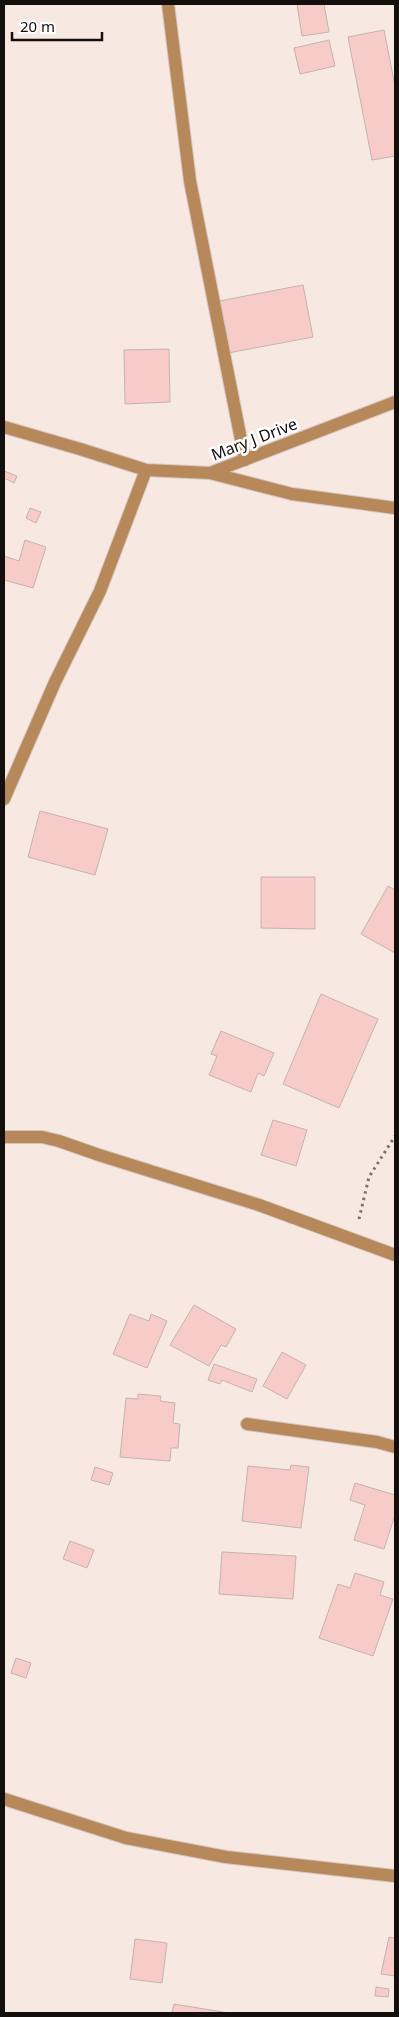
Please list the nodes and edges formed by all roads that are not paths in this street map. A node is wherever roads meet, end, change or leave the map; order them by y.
1 (168, 4) edge
2 (395, 402) edge
3 (4, 427) edge
4 (245, 460) junction
5 (146, 470) junction
6 (210, 473) junction
7 (395, 508) edge
8 (4, 799) edge
9 (4, 1137) edge
10 (395, 1255) edge
11 (247, 1424) dead end
12 (395, 1447) edge
13 (4, 1800) edge
14 (395, 1876) edge

1 - 4 street
2 - 4 street, Mary J Drive
3 - 5 street, Mary J Drive
4 - 6 street, Mary J Drive
5 - 6 street, Mary J Drive
5 - 8 street
6 - 7 street
9 - 10 street
11 - 12 street
13 - 14 street

